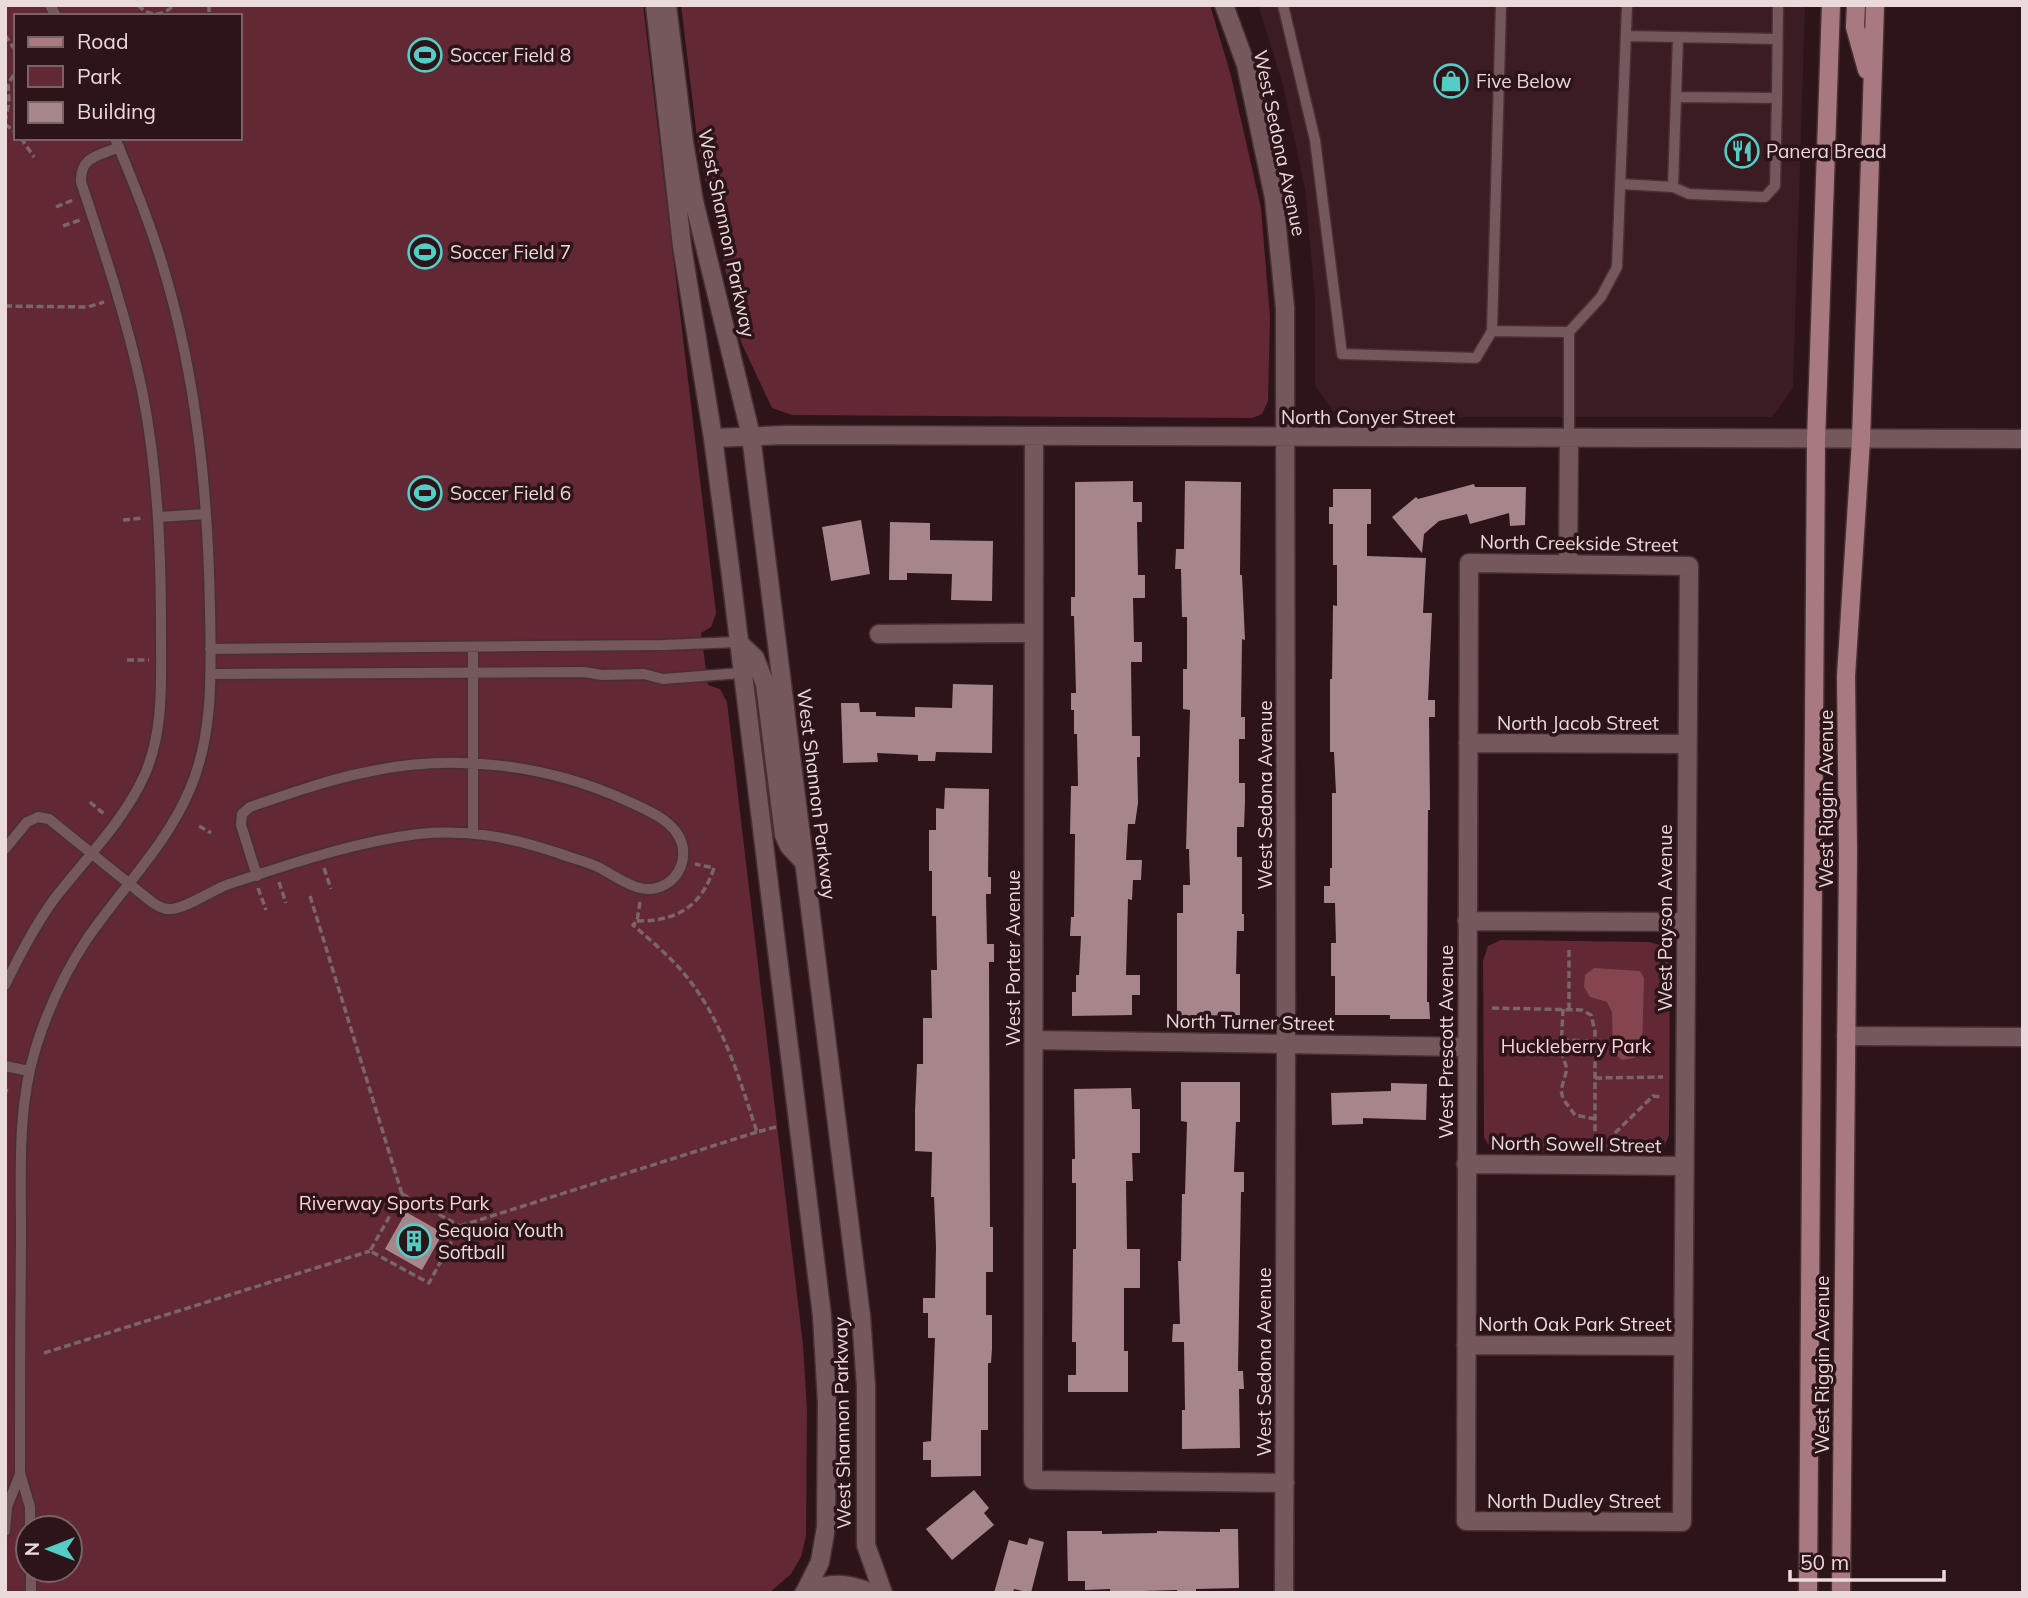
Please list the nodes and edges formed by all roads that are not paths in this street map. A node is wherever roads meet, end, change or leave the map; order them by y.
1 (655, 5) edge
2 (667, 5) edge
3 (1224, 5) edge
4 (1283, 5) edge
5 (1501, 5) edge
6 (1627, 5) edge
7 (1778, 5) edge
8 (1831, 5) edge
9 (1856, 5) edge
10 (1875, 5) edge
11 (1626, 36) junction
12 (1678, 37) junction
13 (1777, 39) junction
14 (1871, 87) junction
15 (1676, 97) junction
16 (1777, 98) junction
17 (117, 143) edge
18 (1621, 184) junction
19 (1673, 187) junction
20 (1492, 331) junction
21 (1569, 332) junction
22 (751, 436) junction
23 (1034, 436) junction
24 (1286, 438) junction
25 (713, 439) junction
26 (1569, 439) junction
27 (2023, 439) edge
28 (1816, 440) junction
29 (1861, 440) junction
30 (206, 514) junction
31 (158, 517) junction
32 (1469, 563) joint
33 (1568, 564) junction
34 (1689, 566) joint
35 (1034, 633) junction
36 (879, 634) dead end
37 (738, 642) junction
38 (473, 647) junction
39 (211, 649) junction
40 (472, 673) junction
41 (741, 673) junction
42 (211, 674) junction
43 (1468, 743) junction
44 (1687, 744) junction
45 (474, 763) junction
46 (473, 832) junction
47 (5, 849) edge
48 (92, 852) junction
49 (804, 862) junction
50 (256, 876) junction
51 (130, 884) junction
52 (1467, 922) junction
53 (1686, 922) junction
54 (5, 985) edge
55 (1846, 1036) junction
56 (2023, 1037) edge
57 (1034, 1040) junction
58 (1286, 1043) junction
59 (1466, 1047) junction
60 (5, 1066) edge
61 (29, 1071) junction
62 (1466, 1164) junction
63 (1684, 1166) junction
64 (1466, 1345) junction
65 (1683, 1346) junction
66 (20, 1473) junction
67 (1285, 1483) junction
68 (30, 1514) edge
69 (1466, 1521) joint
70 (1682, 1522) joint
71 (5, 1531) edge
72 (804, 1592) edge
73 (872, 1593) edge
74 (883, 1593) edge
75 (1284, 1593) edge
76 (1808, 1593) edge
77 (1841, 1593) edge

1 - 25 street, West Shannon Parkway
2 - 22 street, West Shannon Parkway
3 - 24 street, West Sedona Avenue
4 - 20 lane
5 - 20 lane
6 - 11 lane
7 - 13 lane
8 - 28 main road, West Riggin Avenue
9 - 14 main road
10 - 14 main road, West Riggin Avenue
11 - 12 lane
11 - 18 lane
12 - 13 lane
12 - 15 lane
13 - 16 lane
14 - 29 main road, West Riggin Avenue
15 - 16 lane
15 - 19 lane
16 - 19 lane
17 - 30 lane
17 - 31 lane
18 - 19 lane
18 - 21 lane
20 - 21 lane
21 - 26 lane
22 - 23 street, North Conyer Street
22 - 25 street, North Conyer Street
22 - 49 street, West Shannon Parkway
23 - 24 street, North Conyer Street
23 - 35 street, West Porter Avenue
24 - 26 street, North Conyer Street
24 - 58 street, West Sedona Avenue
25 - 37 street, West Shannon Parkway
26 - 28 street, North Conyer Street
26 - 33 street
27 - 29 street, North Conyer Street
28 - 29 street, North Conyer Street
28 - 76 main road, West Riggin Avenue
29 - 55 main road, West Riggin Avenue
30 - 31 lane
30 - 39 lane
31 - 48 lane
32 - 33 street, North Creekside Street
32 - 43 street, West Prescott Avenue
33 - 34 street, North Creekside Street
34 - 44 street, West Payson Avenue
35 - 36 street
35 - 57 street, West Porter Avenue
37 - 38 lane
37 - 41 street, West Shannon Parkway
37 - 49 street
38 - 39 lane
38 - 40 lane
39 - 42 lane
40 - 41 lane
40 - 42 lane
40 - 45 lane
41 - 72 street, West Shannon Parkway
42 - 51 lane
43 - 44 street, North Jacob Street
43 - 52 street, West Prescott Avenue
44 - 53 street, West Payson Avenue
45 - 46 lane
45 - 46 lane
45 - 50 lane
46 - 50 lane
47 - 48 lane
48 - 51 lane
48 - 54 lane
49 - 74 street, West Shannon Parkway
50 - 51 lane
51 - 61 lane
52 - 53 street
52 - 59 street, West Prescott Avenue
53 - 63 street, West Payson Avenue
55 - 56 street
55 - 77 main road, West Riggin Avenue
57 - 58 street, North Turner Street
57 - 67 street, West Porter Avenue
58 - 59 street, North Turner Street
58 - 67 street, West Sedona Avenue
59 - 62 street, West Prescott Avenue
60 - 61 lane
61 - 66 lane
62 - 63 street, North Sowell Street
62 - 64 street, West Prescott Avenue
63 - 65 street, West Payson Avenue
64 - 65 street, North Oak Park Street
64 - 69 street, West Prescott Avenue
65 - 70 street, West Payson Avenue
66 - 68 lane
66 - 71 lane
67 - 75 street, West Sedona Avenue
69 - 70 street, North Dudley Street
72 - 73 street

